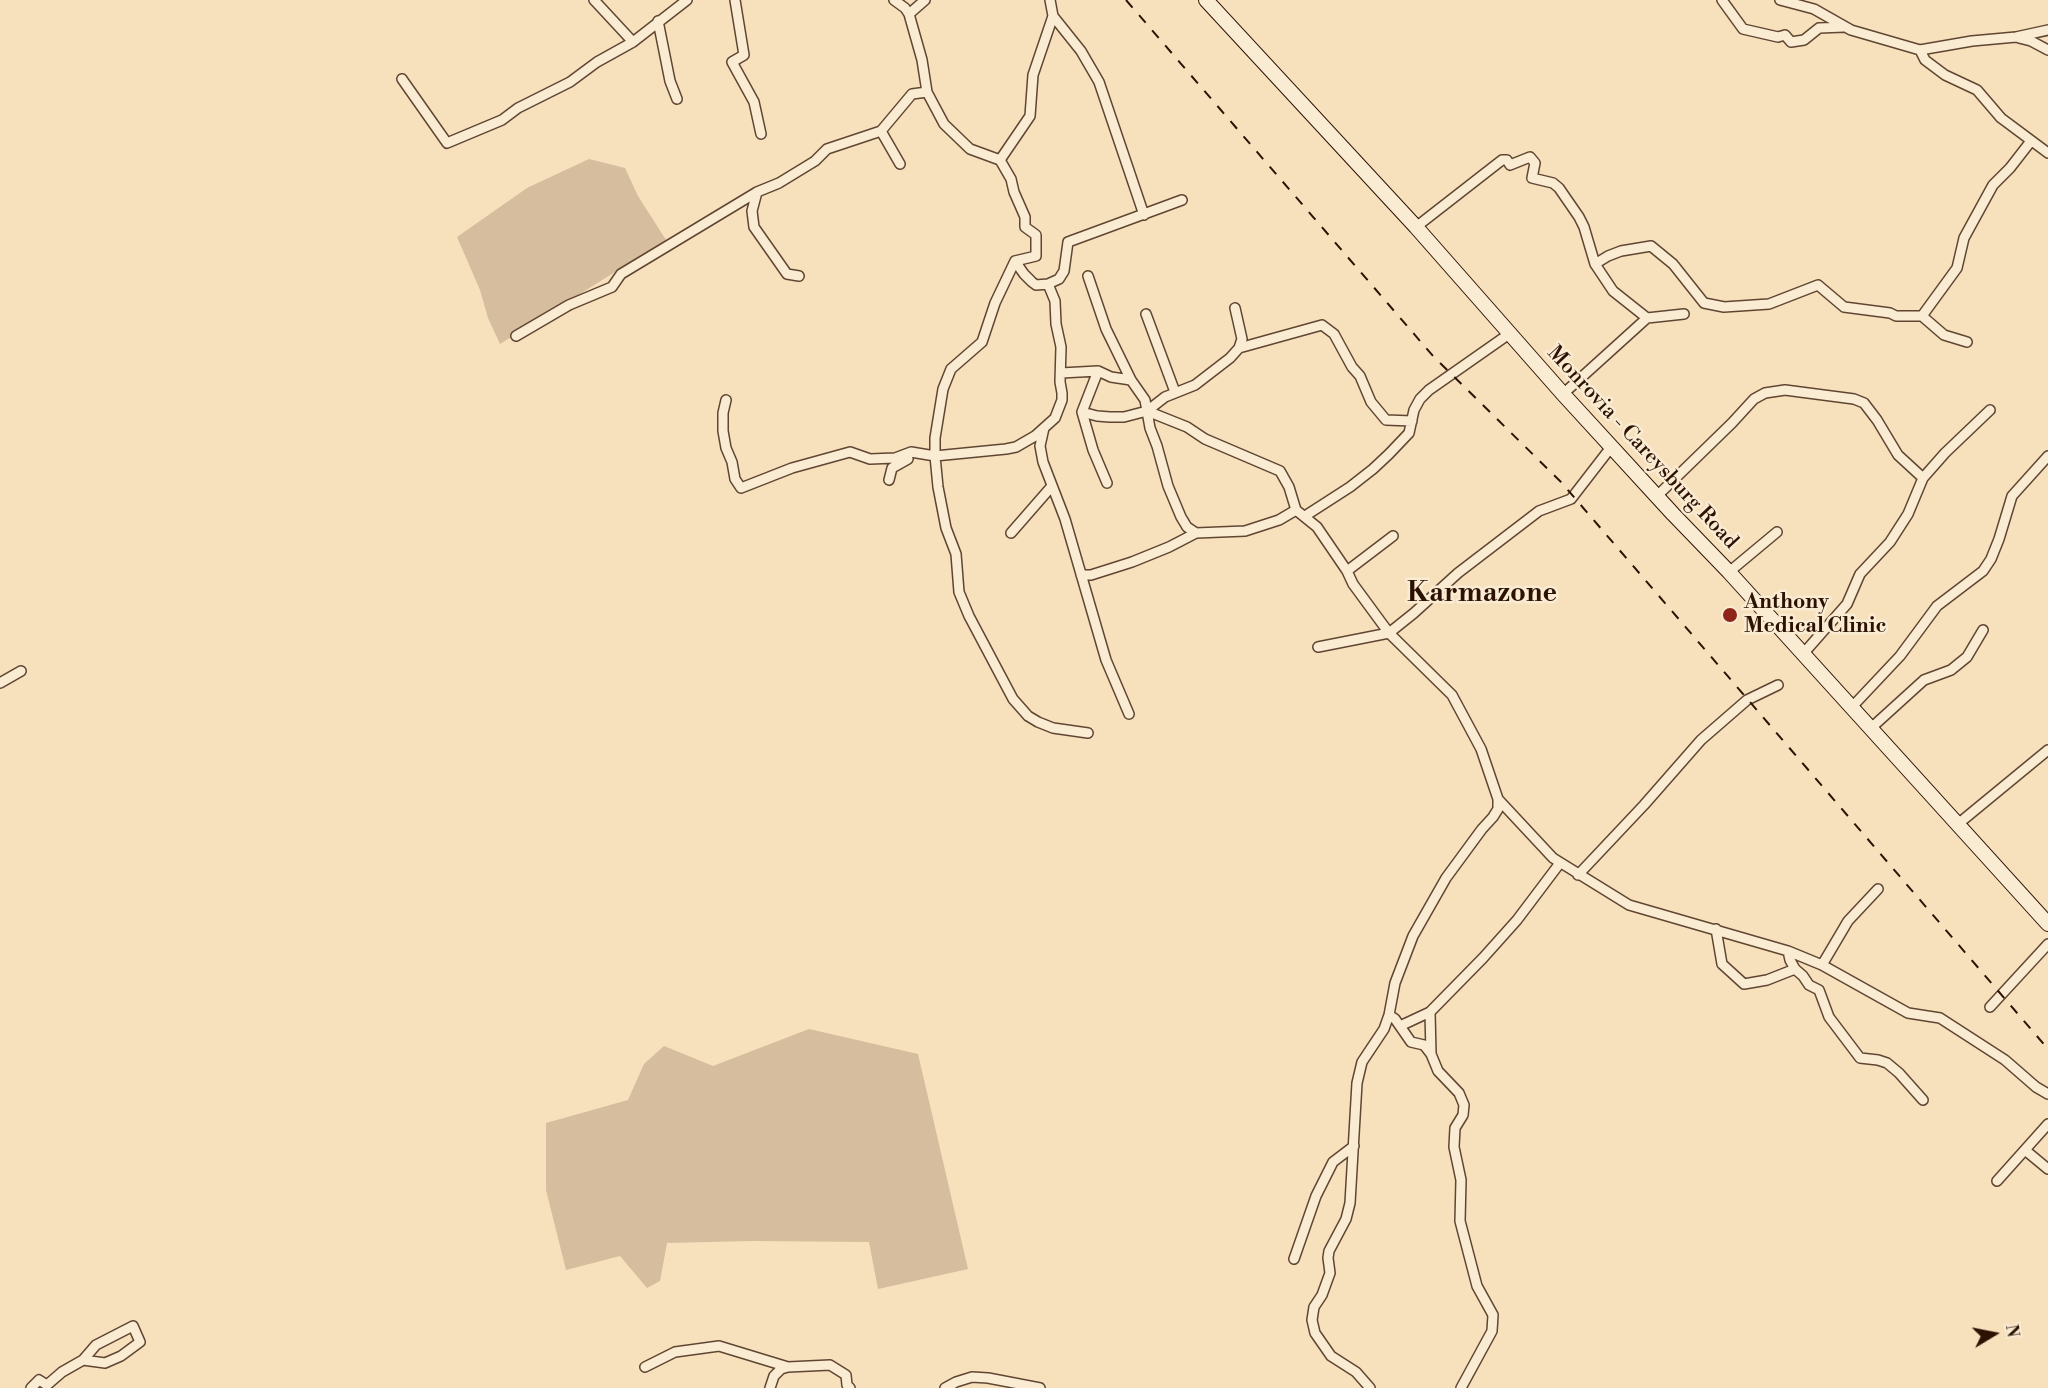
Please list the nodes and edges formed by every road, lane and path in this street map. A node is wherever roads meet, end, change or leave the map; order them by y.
1 (594, 0) edge
2 (687, 0) edge
3 (735, 0) edge
4 (894, 0) edge
5 (925, 0) edge
6 (1050, 0) edge
7 (1206, 0) edge
8 (1722, 0) edge
9 (1780, 0) edge
10 (909, 14) junction
11 (1053, 16) junction
12 (658, 21) junction
13 (1845, 27) junction
14 (2048, 30) edge
15 (2016, 38) junction
16 (633, 42) junction
17 (1920, 50) junction
18 (2048, 50) edge
19 (402, 79) dead end
20 (927, 92) junction
21 (677, 99) dead end
22 (881, 131) junction
23 (761, 134) dead end
24 (2031, 141) junction
25 (2048, 153) edge
26 (1000, 160) junction
27 (900, 164) dead end
28 (757, 192) junction
29 (1182, 200) dead end
30 (1144, 215) junction
31 (1416, 227) junction
32 (1015, 261) junction
33 (1595, 264) junction
34 (799, 276) dead end
35 (1088, 276) dead end
36 (1048, 284) junction
37 (1235, 308) dead end
38 (1146, 314) dead end
39 (1684, 314) dead end
40 (1922, 316) junction
41 (1647, 318) junction
42 (1509, 334) junction
43 (516, 336) dead end
44 (1967, 342) dead end
45 (1239, 348) junction
46 (1098, 371) junction
47 (1060, 373) junction
48 (1131, 380) junction
49 (1175, 392) junction
50 (1563, 394) junction
51 (726, 400) dead end
52 (1990, 410) dead end
53 (1147, 411) junction
54 (1082, 412) junction
55 (1412, 421) junction
56 (1044, 428) junction
57 (1612, 446) junction
58 (911, 452) junction
59 (935, 456) junction
60 (2048, 456) edge
61 (1923, 477) junction
62 (889, 480) dead end
63 (1107, 483) dead end
64 (1052, 486) junction
65 (1657, 496) junction
66 (1296, 510) junction
67 (1305, 516) junction
68 (1777, 532) dead end
69 (1011, 533) dead end
70 (1196, 533) junction
71 (1393, 536) dead end
72 (1347, 571) junction
73 (1729, 572) junction
74 (1082, 575) junction
75 (1983, 630) dead end
76 (1389, 633) junction
77 (1318, 647) dead end
78 (1803, 654) junction
79 (21, 671) dead end
80 (0, 683) edge
81 (1778, 685) dead end
82 (1851, 708) junction
83 (1129, 714) dead end
84 (1870, 729) junction
85 (1088, 733) dead end
86 (2048, 750) edge
87 (1498, 799) junction
88 (1958, 824) junction
89 (1560, 863) junction
90 (1578, 875) junction
91 (1878, 889) dead end
92 (2048, 924) edge
93 (1716, 929) junction
94 (2048, 944) edge
95 (1788, 951) junction
96 (1822, 965) junction
97 (1795, 969) junction
98 (1990, 1008) dead end
99 (1430, 1012) junction
100 (1389, 1015) junction
101 (1400, 1026) junction
102 (1431, 1054) junction
103 (2048, 1094) edge
104 (1923, 1100) dead end
105 (2048, 1124) edge
106 (1354, 1146) junction
107 (2025, 1150) junction
108 (2048, 1168) edge
109 (1997, 1181) dead end
110 (1294, 1259) dead end
111 (83, 1360) junction
112 (645, 1367) dead end
113 (788, 1367) junction
114 (31, 1388) edge
115 (770, 1388) edge
116 (850, 1388) edge
117 (945, 1388) edge
118 (1040, 1388) edge
119 (1370, 1388) edge
120 (1461, 1388) edge

1 - 16 street
2 - 12 street
3 - 23 street
4 - 10 street
5 - 10 street
6 - 11 street
7 - 31 main road, Monrovia - Careysburg Road
8 - 13 street
9 - 13 street
10 - 20 street
11 - 26 street
11 - 30 street
12 - 16 street
12 - 21 street
13 - 17 street
14 - 15 street
15 - 17 street
15 - 18 street
16 - 19 street
17 - 24 street
20 - 22 street
20 - 26 street
22 - 27 street
22 - 28 street
24 - 25 street
24 - 40 street
26 - 32 street
28 - 34 street
28 - 43 street
29 - 30 street
30 - 36 street
31 - 33 street
31 - 42 main road, Monrovia - Careysburg Road
32 - 36 street
32 - 59 street
33 - 40 street
33 - 41 street
35 - 48 street
36 - 47 street
37 - 45 street
38 - 49 street
39 - 41 street
40 - 44 street
41 - 50 street
42 - 50 main road, Monrovia - Careysburg Road
42 - 55 street
45 - 49 street
45 - 55 street
46 - 47 street
46 - 48 street
46 - 54 street
47 - 56 street
48 - 53 street
49 - 53 street
50 - 57 main road, Monrovia - Careysburg Road
51 - 58 street
52 - 61 street
53 - 54 street
53 - 66 street
53 - 70 street
54 - 63 street
55 - 67 street
56 - 59 street
56 - 64 street
57 - 65 main road, Monrovia - Careysburg Road
57 - 76 street
58 - 59 street
58 - 62 street
59 - 85 street
60 - 82 street
61 - 65 street
61 - 78 street
64 - 69 street
64 - 74 street
65 - 73 main road, Monrovia - Careysburg Road
66 - 67 street
66 - 70 street
67 - 72 street
68 - 73 street
70 - 74 street
71 - 72 street
72 - 76 street
73 - 78 main road, Monrovia - Careysburg Road
74 - 83 street
75 - 84 street
76 - 77 street
76 - 87 street
78 - 82 main road, Monrovia - Careysburg Road
79 - 80 street
81 - 90 street
82 - 84 main road, Monrovia - Careysburg Road
84 - 88 main road, Monrovia - Careysburg Road
86 - 88 street
87 - 89 street
87 - 100 street
88 - 92 main road, Monrovia - Careysburg Road
89 - 90 street
89 - 99 street
90 - 93 street
91 - 96 street
93 - 95 street
93 - 97 street
94 - 98 street
95 - 96 street
95 - 97 street
96 - 103 street
97 - 104 street
99 - 101 street
99 - 102 street
100 - 101 street
100 - 106 street
101 - 102 street
102 - 120 street
105 - 107 street
106 - 110 street
106 - 119 street
107 - 108 street
107 - 109 street
111 - 111 street
111 - 114 street
112 - 113 street
113 - 115 street
113 - 116 street
117 - 118 street

